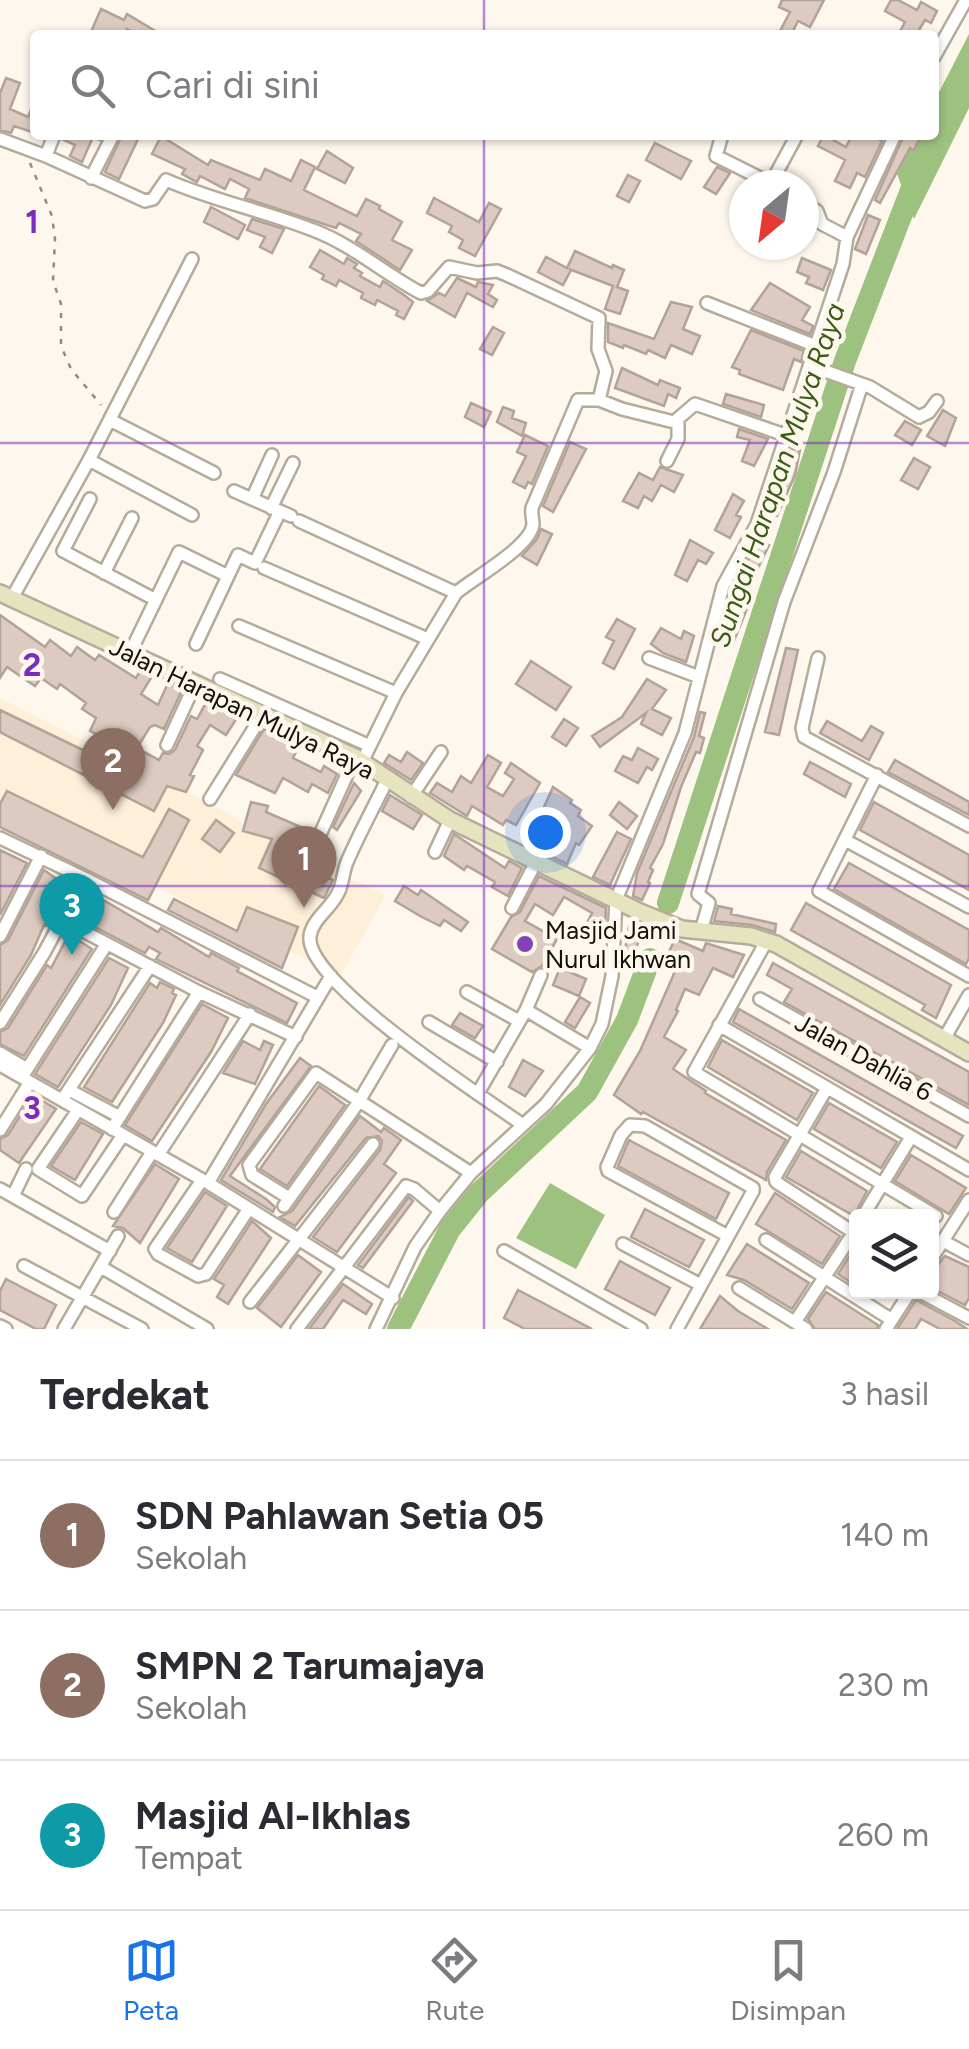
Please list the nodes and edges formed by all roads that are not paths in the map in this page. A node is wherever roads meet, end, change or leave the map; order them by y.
1 (966, 0) edge
2 (939, 48) edge
3 (0, 139) edge
4 (50, 140) edge
5 (110, 140) edge
6 (721, 140) edge
7 (795, 140) edge
8 (893, 140) edge
9 (40, 154) junction
10 (744, 170) edge
11 (780, 170) edge
12 (91, 178) junction
13 (819, 216) edge
14 (847, 237) junction
15 (192, 258) dead end
16 (707, 304) dead end
17 (816, 346) junction
18 (808, 369) junction
19 (856, 381) junction
20 (598, 400) junction
21 (937, 401) dead end
22 (110, 420) junction
23 (678, 420) junction
24 (784, 436) junction
25 (272, 454) dead end
26 (89, 460) junction
27 (667, 461) dead end
28 (292, 463) dead end
29 (214, 473) dead end
30 (234, 491) dead end
31 (90, 499) dead end
32 (252, 499) junction
33 (192, 514) dead end
34 (285, 514) junction
35 (132, 518) dead end
36 (264, 568) dead end
37 (104, 573) junction
38 (228, 576) junction
39 (456, 594) junction
40 (6, 595) edge
41 (156, 600) junction
42 (239, 626) dead end
43 (428, 640) junction
44 (196, 644) dead end
45 (130, 653) junction
46 (649, 658) dead end
47 (818, 658) dead end
48 (700, 677) junction
49 (220, 679) dead end
50 (195, 684) junction
51 (396, 692) junction
52 (263, 714) junction
53 (166, 744) dead end
54 (442, 752) dead end
55 (362, 755) junction
56 (877, 775) junction
57 (387, 780) junction
58 (411, 797) junction
59 (210, 799) dead end
60 (450, 820) junction
61 (969, 826) edge
62 (0, 838) edge
63 (845, 840) junction
64 (312, 850) dead end
65 (435, 852) dead end
66 (41, 856) junction
67 (538, 860) junction
68 (84, 878) junction
69 (616, 900) junction
70 (969, 907) edge
71 (512, 908) dead end
72 (62, 920) junction
73 (702, 931) junction
74 (0, 936) edge
75 (767, 940) junction
76 (106, 945) junction
77 (150, 966) junction
78 (542, 975) dead end
79 (331, 976) junction
80 (969, 976) edge
81 (199, 992) junction
82 (468, 992) dead end
83 (969, 995) edge
84 (317, 997) junction
85 (760, 999) dead end
86 (250, 1014) junction
87 (522, 1016) junction
88 (429, 1022) dead end
89 (0, 1023) edge
90 (720, 1025) junction
91 (296, 1036) junction
92 (944, 1039) junction
93 (392, 1045) dead end
94 (590, 1048) junction
95 (0, 1053) edge
96 (969, 1054) edge
97 (497, 1062) junction
98 (0, 1065) edge
99 (26, 1076) junction
100 (828, 1088) junction
101 (478, 1092) junction
102 (67, 1096) junction
103 (358, 1103) junction
104 (78, 1110) junction
105 (969, 1116) edge
106 (120, 1118) junction
107 (523, 1125) junction
108 (0, 1130) edge
109 (118, 1132) junction
110 (800, 1133) junction
111 (911, 1136) junction
112 (373, 1144) dead end
113 (155, 1154) junction
114 (26, 1169) dead end
115 (969, 1170) edge
116 (471, 1173) junction
117 (205, 1181) junction
118 (883, 1183) junction
119 (0, 1189) edge
120 (13, 1196) junction
121 (969, 1200) edge
122 (868, 1209) edge
123 (925, 1209) edge
124 (248, 1210) junction
125 (440, 1211) junction
126 (114, 1212) dead end
127 (849, 1228) edge
128 (118, 1236) dead end
129 (728, 1236) junction
130 (300, 1240) junction
131 (766, 1240) dead end
132 (943, 1241) junction
133 (849, 1242) edge
134 (623, 1244) dead end
135 (939, 1247) edge
136 (110, 1250) junction
137 (504, 1251) dead end
138 (969, 1255) edge
139 (24, 1266) dead end
140 (101, 1267) junction
141 (346, 1267) junction
142 (825, 1278) junction
143 (701, 1285) junction
144 (739, 1288) dead end
145 (393, 1298) junction
146 (82, 1299) junction
147 (905, 1299) edge
148 (933, 1299) edge
149 (250, 1302) dead end
150 (969, 1318) edge
151 (889, 1324) edge
152 (800, 1326) edge
153 (64, 1329) edge
154 (142, 1329) edge
155 (207, 1329) edge
156 (297, 1329) edge
157 (376, 1329) edge
158 (641, 1329) edge
159 (678, 1329) edge

1 - 2 street
3 - 9 street
4 - 9 street
5 - 12 street
6 - 10 street
7 - 11 street
8 - 14 street
9 - 12 street
12 - 20 street
13 - 14 street
14 - 17 street
15 - 22 street
16 - 17 street
17 - 18 street
18 - 19 street
18 - 24 street
19 - 21 street
19 - 73 street
20 - 23 street
20 - 39 street
22 - 26 street
22 - 29 street
23 - 24 street
23 - 27 street
24 - 48 street
25 - 32 street
26 - 33 street
26 - 40 street
28 - 34 street
30 - 32 street
31 - 37 street
32 - 34 street
34 - 38 street
34 - 39 street
35 - 37 street
36 - 43 street
37 - 41 street
38 - 41 street
38 - 44 street
39 - 43 street
40 - 45 street, Jalan Harapan Mulya Raya
41 - 45 street
42 - 51 street
43 - 51 street
45 - 50 street, Jalan Harapan Mulya Raya
46 - 48 street
47 - 56 street
48 - 69 street
49 - 55 street
50 - 52 street, Jalan Harapan Mulya Raya
50 - 53 street
51 - 55 street
52 - 55 street, Jalan Harapan Mulya Raya
52 - 59 street
54 - 58 street
55 - 57 street, Jalan Harapan Mulya Raya
55 - 64 street
56 - 61 street
56 - 63 street
57 - 58 street, Jalan Harapan Mulya Raya
57 - 79 street
58 - 60 street, Jalan Harapan Mulya Raya
60 - 65 street
60 - 67 street, Jalan Harapan Mulya Raya
62 - 66 street
63 - 70 street
63 - 80 street
66 - 68 street
66 - 74 street
67 - 69 street, Jalan Harapan Mulya Raya
67 - 71 street
68 - 72 street
68 - 84 street
69 - 73 street, Jalan Harapan Mulya Raya
69 - 94 street
72 - 76 street
72 - 89 street
73 - 75 street
75 - 90 street
75 - 92 street
76 - 77 street
76 - 99 street
77 - 81 street
77 - 102 street
78 - 87 street
79 - 84 street
79 - 101 street
81 - 86 street
81 - 106 street
82 - 87 street
83 - 92 street
84 - 91 street
85 - 105 street, Jalan Dahlia 6
86 - 91 street
86 - 113 street
87 - 94 street
87 - 97 street
88 - 97 street
90 - 100 street
90 - 110 street
91 - 117 street
92 - 96 street
93 - 103 street
94 - 107 street
95 - 99 street
97 - 101 street
98 - 99 street
99 - 102 street
99 - 108 street
100 - 110 street
100 - 111 street
101 - 107 street
102 - 104 street
102 - 106 street
103 - 103 street
103 - 116 street
104 - 109 street
104 - 109 street
106 - 109 street
107 - 116 street
109 - 113 street
110 - 118 street
110 - 127 street
111 - 115 street
111 - 118 street
112 - 130 street
113 - 117 street
113 - 126 street
114 - 120 street
116 - 125 street
117 - 124 street
117 - 124 street
118 - 122 street
118 - 123 street
119 - 120 street
120 - 136 street
121 - 132 street
124 - 130 street
125 - 141 street
125 - 145 street
128 - 136 street
129 - 129 street
129 - 143 street
130 - 141 street
130 - 149 street
131 - 142 street
132 - 135 street
132 - 138 street
133 - 142 street
134 - 143 street
136 - 140 street
137 - 158 street
139 - 146 street
140 - 146 street
140 - 155 street
141 - 145 street
141 - 156 street
142 - 151 street
142 - 152 street
143 - 159 street
144 - 152 street
145 - 157 street
146 - 153 street
146 - 154 street
147 - 151 street
148 - 150 street

